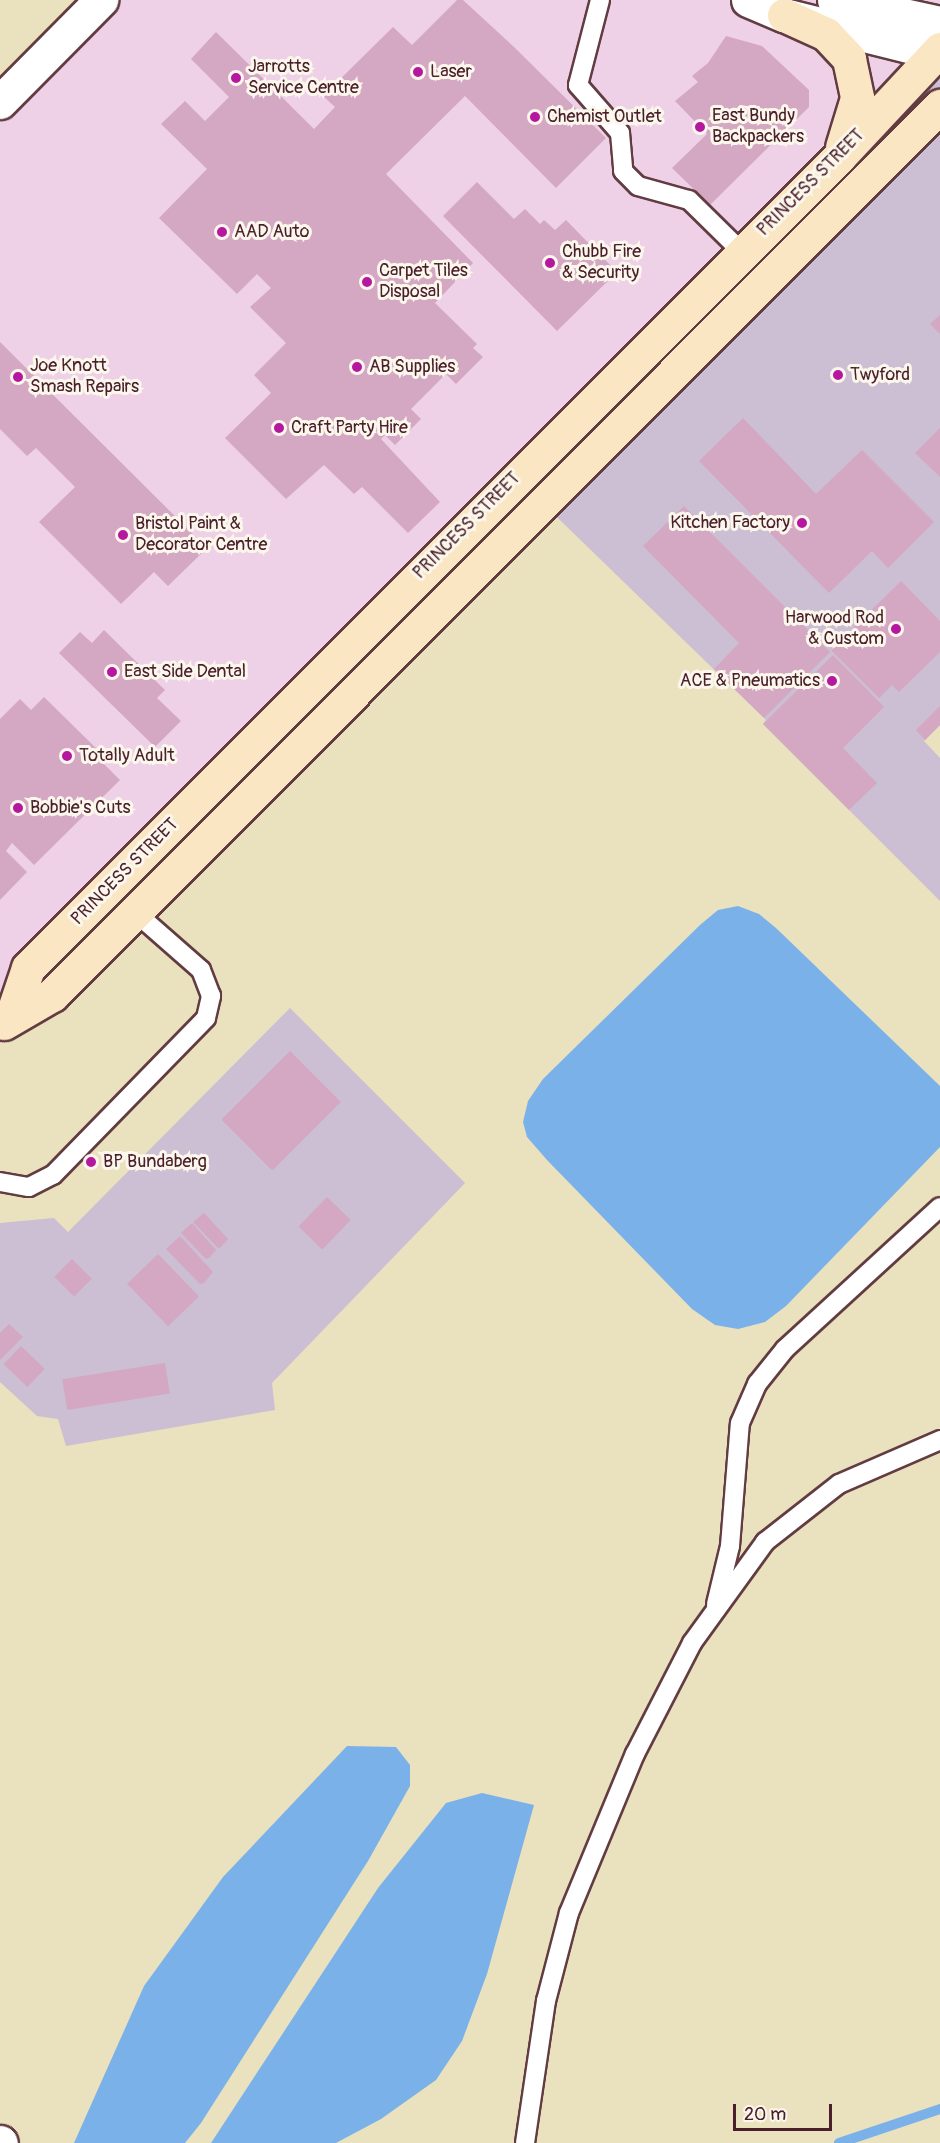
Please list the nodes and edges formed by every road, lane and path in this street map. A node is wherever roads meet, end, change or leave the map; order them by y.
1 (102, 0) edge
2 (600, 0) edge
3 (748, 0) edge
4 (834, 0) edge
5 (784, 15) junction
6 (939, 45) edge
7 (0, 102) edge
8 (940, 106) edge
9 (940, 135) edge
10 (838, 157) junction
11 (873, 176) junction
12 (742, 252) junction
13 (135, 912) junction
14 (6, 1021) edge
15 (0, 1182) edge
16 (940, 1207) edge
17 (940, 1440) edge
18 (715, 1612) junction
19 (525, 2143) edge

1 - 7 street
2 - 12 lane
3 - 5 street
4 - 6 street
5 - 6 street
5 - 10 main road
6 - 10 main road, PRINCESS STREET
8 - 11 main road, PRINCESS STREET
9 - 11 main road
10 - 12 main road, PRINCESS STREET
11 - 13 main road, PRINCESS STREET
12 - 14 main road, PRINCESS STREET
13 - 14 main road, PRINCESS STREET
13 - 15 lane
16 - 18 lane
17 - 18 lane
18 - 19 lane

